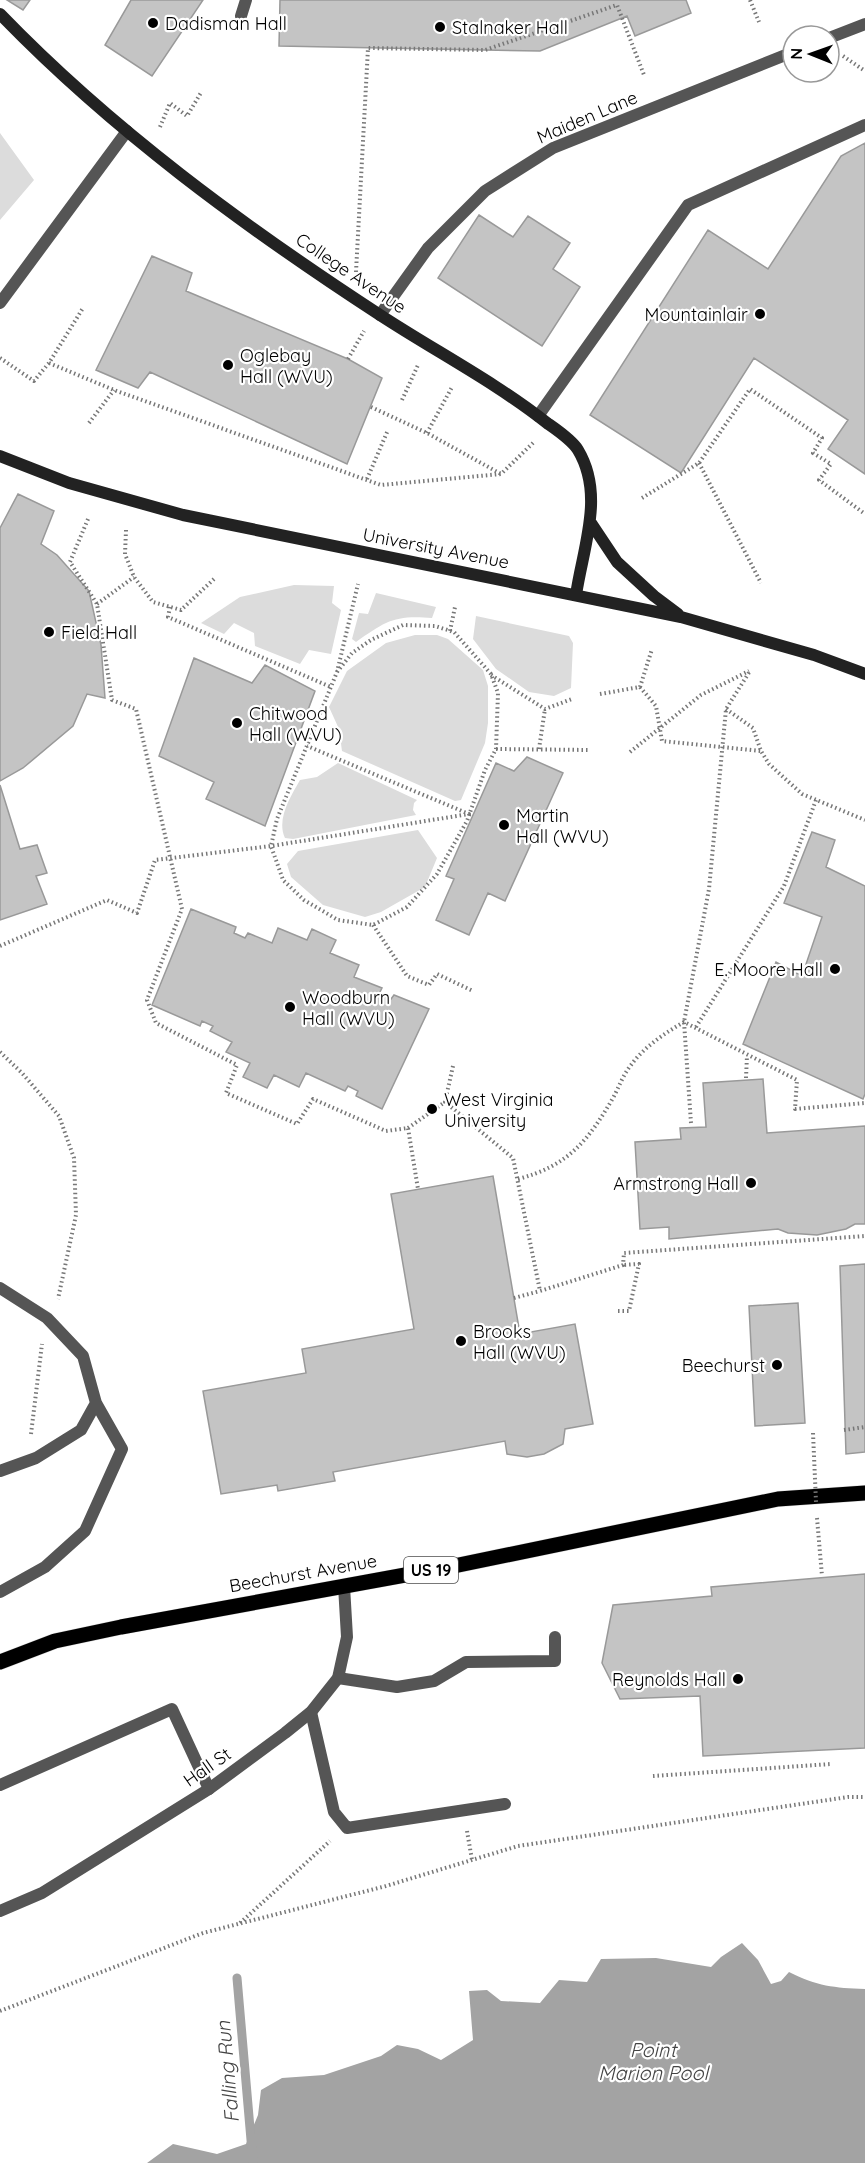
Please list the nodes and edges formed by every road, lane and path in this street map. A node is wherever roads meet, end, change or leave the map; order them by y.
1 (246, 0) edge
2 (750, 0) edge
3 (0, 14) edge
4 (241, 16) dead end
5 (759, 22) dead end
6 (865, 24) edge
7 (841, 33) edge
8 (781, 57) edge
9 (847, 58) dead end
10 (865, 71) edge
11 (644, 75) dead end
12 (202, 91) dead end
13 (865, 125) edge
14 (160, 127) dead end
15 (128, 131) junction
16 (356, 273) dead end
17 (0, 303) edge
18 (83, 308) dead end
19 (380, 315) junction
20 (365, 328) dead end
21 (0, 358) edge
22 (348, 360) dead end
23 (49, 363) junction
24 (418, 364) dead end
25 (452, 387) dead end
26 (114, 390) junction
27 (402, 400) dead end
28 (371, 407) dead end
29 (538, 416) junction
30 (89, 423) dead end
31 (388, 430) dead end
32 (427, 433) junction
33 (534, 442) dead end
34 (0, 456) edge
35 (699, 463) junction
36 (501, 474) junction
37 (367, 479) junction
38 (642, 498) dead end
39 (865, 514) edge
40 (88, 519) dead end
41 (591, 523) junction
42 (126, 530) dead end
43 (134, 577) junction
44 (214, 579) dead end
45 (760, 583) dead end
46 (358, 584) dead end
47 (576, 595) junction
48 (97, 604) junction
49 (170, 607) junction
50 (455, 607) dead end
51 (681, 617) junction
52 (450, 631) junction
53 (652, 649) dead end
54 (337, 672) junction
55 (491, 674) junction
56 (865, 674) edge
57 (331, 687) junction
58 (640, 687) junction
59 (600, 694) dead end
60 (572, 699) dead end
61 (545, 709) junction
62 (726, 709) junction
63 (660, 728) junction
64 (307, 746) junction
65 (723, 748) junction
66 (496, 749) junction
67 (538, 749) junction
68 (590, 750) dead end
69 (761, 751) junction
70 (630, 752) dead end
71 (816, 800) junction
72 (469, 814) junction
73 (865, 820) edge
74 (271, 846) junction
75 (171, 858) junction
76 (373, 925) junction
77 (0, 946) edge
78 (473, 991) dead end
79 (684, 1022) junction
80 (696, 1027) junction
81 (0, 1052) edge
82 (747, 1056) junction
83 (453, 1066) dead end
84 (746, 1078) dead end
85 (445, 1102) junction
86 (865, 1103) edge
87 (691, 1124) dead end
88 (408, 1128) junction
89 (518, 1179) junction
90 (418, 1189) dead end
91 (865, 1236) edge
92 (624, 1265) junction
93 (0, 1288) edge
94 (540, 1291) junction
95 (514, 1298) dead end
96 (618, 1311) dead end
97 (47, 1318) junction
98 (42, 1342) dead end
99 (96, 1403) junction
100 (865, 1427) edge
101 (844, 1430) dead end
102 (813, 1433) dead end
103 (36, 1458) junction
104 (0, 1471) edge
105 (865, 1493) edge
106 (822, 1576) dead end
107 (344, 1586) junction
108 (0, 1592) edge
109 (555, 1637) dead end
110 (0, 1662) edge
111 (338, 1678) junction
112 (310, 1712) junction
113 (831, 1764) dead end
114 (653, 1776) dead end
115 (0, 1785) edge
116 (209, 1789) junction
117 (865, 1797) edge
118 (505, 1804) dead end
119 (347, 1828) junction
120 (0, 1911) edge
121 (239, 1923) junction
122 (0, 2011) edge

1 - 4 street
2 - 5 path
3 - 15 street, College Avenue
6 - 7 street
8 - 19 street, Maiden Lane
9 - 10 path
11 - 16 path
12 - 14 path
13 - 29 street
15 - 17 street
15 - 19 street, College Avenue
18 - 23 path
19 - 29 street, College Avenue
20 - 22 path
21 - 23 path
23 - 26 path
24 - 27 path
25 - 32 path
26 - 30 path
26 - 37 path
28 - 32 path
29 - 41 street, College Avenue
31 - 37 path
32 - 36 path
33 - 36 path
34 - 47 street, University Avenue
35 - 38 path
35 - 39 path
35 - 45 path
36 - 37 path
40 - 48 path
41 - 47 street, College Avenue
41 - 51 street
42 - 43 path
43 - 48 path
43 - 49 path
44 - 49 path
46 - 54 path
47 - 51 street, University Avenue
48 - 75 path
49 - 57 path
50 - 52 path
51 - 56 street, University Avenue
52 - 54 path
52 - 55 path
53 - 58 path
54 - 57 path
55 - 61 path
55 - 66 path
57 - 64 path
58 - 59 path
58 - 63 path
60 - 61 path
61 - 67 path
62 - 63 path
62 - 65 path
62 - 69 path
63 - 65 path
63 - 70 path
64 - 72 path
64 - 74 path
65 - 69 path
65 - 79 path
66 - 67 path
66 - 72 path
67 - 68 path
69 - 71 path
71 - 73 path
71 - 80 path
72 - 74 path
72 - 76 path
74 - 75 path
74 - 76 path
75 - 77 path
75 - 88 path
76 - 78 path
79 - 80 path
79 - 87 path
79 - 89 path
80 - 82 path
81 - 97 path
82 - 84 path
82 - 86 path
83 - 85 path
85 - 88 path
85 - 89 path
88 - 90 path
89 - 94 path
91 - 92 path
92 - 94 path
92 - 96 path
93 - 97 street
94 - 95 path
97 - 99 street
98 - 103 path
99 - 103 street
99 - 108 street
100 - 101 path
102 - 106 path, bridge
103 - 104 street
105 - 107 main road, Beechurst Avenue / US 19
107 - 110 main road, Beechurst Avenue / US 19
107 - 111 street, Hall St
109 - 111 street
111 - 112 street, Hall St
112 - 116 street, Hall St
112 - 119 street
113 - 114 path
115 - 116 street
116 - 120 street, Hall St
117 - 121 path
118 - 119 street
119 - 121 path
121 - 122 path

